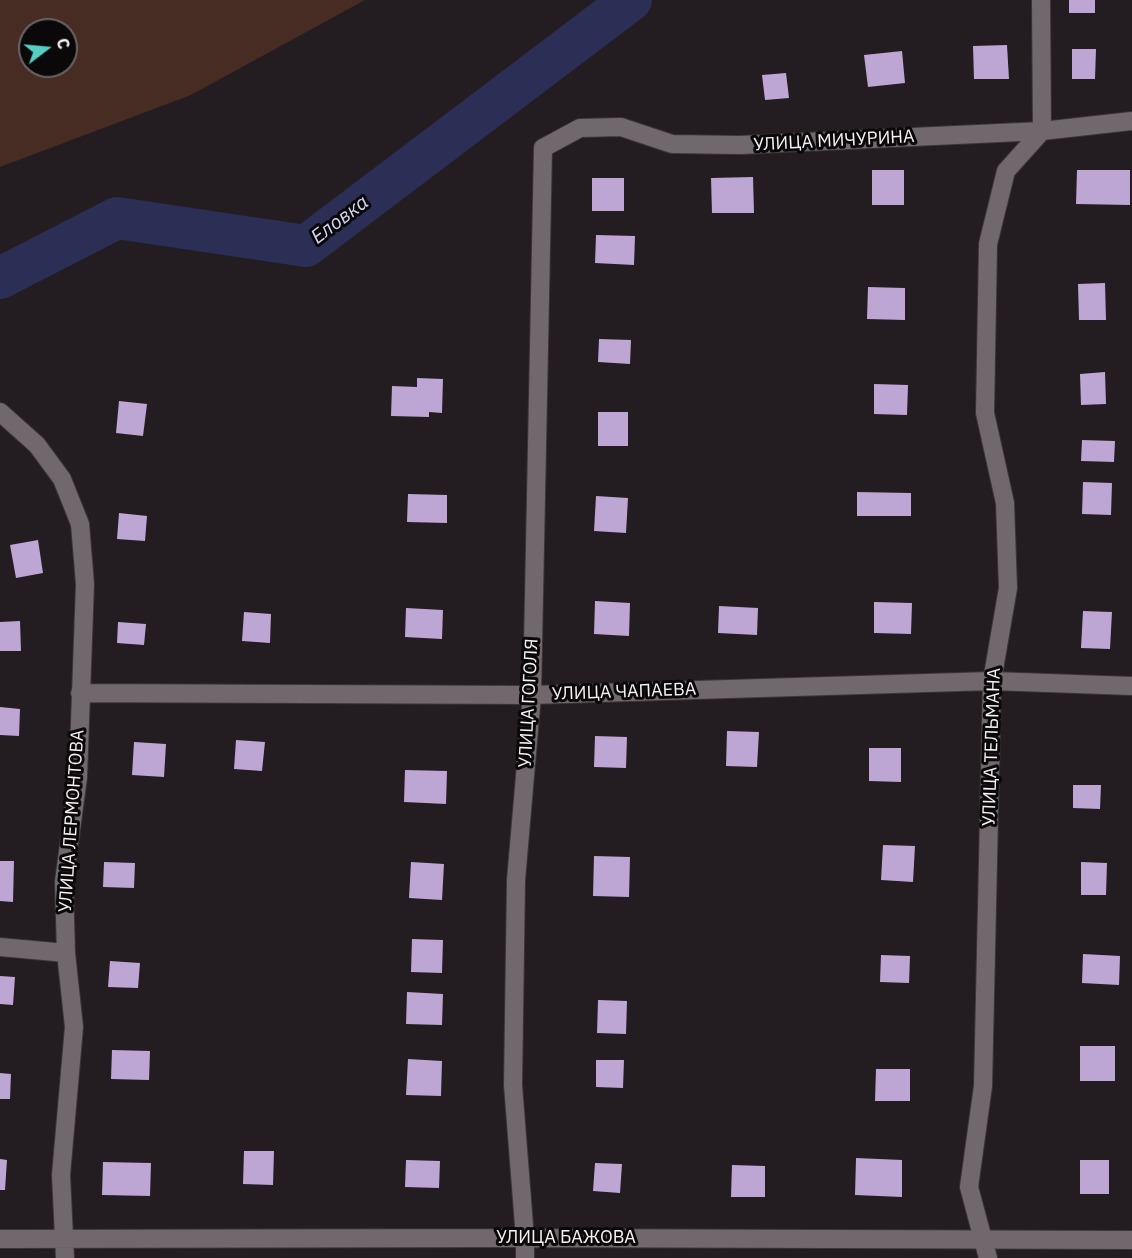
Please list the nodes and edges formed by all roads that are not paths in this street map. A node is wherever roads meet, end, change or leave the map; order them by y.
1 (1041, 0) edge
2 (1132, 121) edge
3 (1042, 131) junction
4 (543, 147) joint
5 (0, 412) edge
6 (992, 681) junction
7 (1132, 686) edge
8 (80, 693) junction
9 (532, 695) junction
10 (0, 947) edge
11 (66, 953) junction
12 (525, 1238) junction
13 (0, 1239) edge
14 (982, 1240) junction
15 (1132, 1240) edge
16 (64, 1249) edge
17 (525, 1258) edge
18 (988, 1258) edge

1 - 3 street
2 - 3 street, УЛИЦА МИЧУРИНА
3 - 4 street, УЛИЦА МИЧУРИНА
3 - 6 street, УЛИЦА ТЕЛЬМАНА
4 - 9 street, УЛИЦА ГОГОЛЯ
5 - 8 street, УЛИЦА ЛЕРМОНТОВА
6 - 7 street, УЛИЦА ЧАПАЕВА
6 - 9 street, УЛИЦА ЧАПАЕВА
6 - 14 street, УЛИЦА ТЕЛЬМАНА
8 - 9 street, УЛИЦА ЧАПАЕВА
8 - 11 street, УЛИЦА ЛЕРМОНТОВА
9 - 12 street, УЛИЦА ГОГОЛЯ
10 - 11 street
11 - 16 street, УЛИЦА ЛЕРМОНТОВА
12 - 14 street, УЛИЦА БАЖОВА
12 - 16 street, УЛИЦА БАЖОВА
12 - 17 street, УЛИЦА ГОГОЛЯ
13 - 16 street, УЛИЦА БАЖОВА
14 - 15 street, УЛИЦА БАЖОВА
14 - 18 street, УЛИЦА ТЕЛЬМАНА

